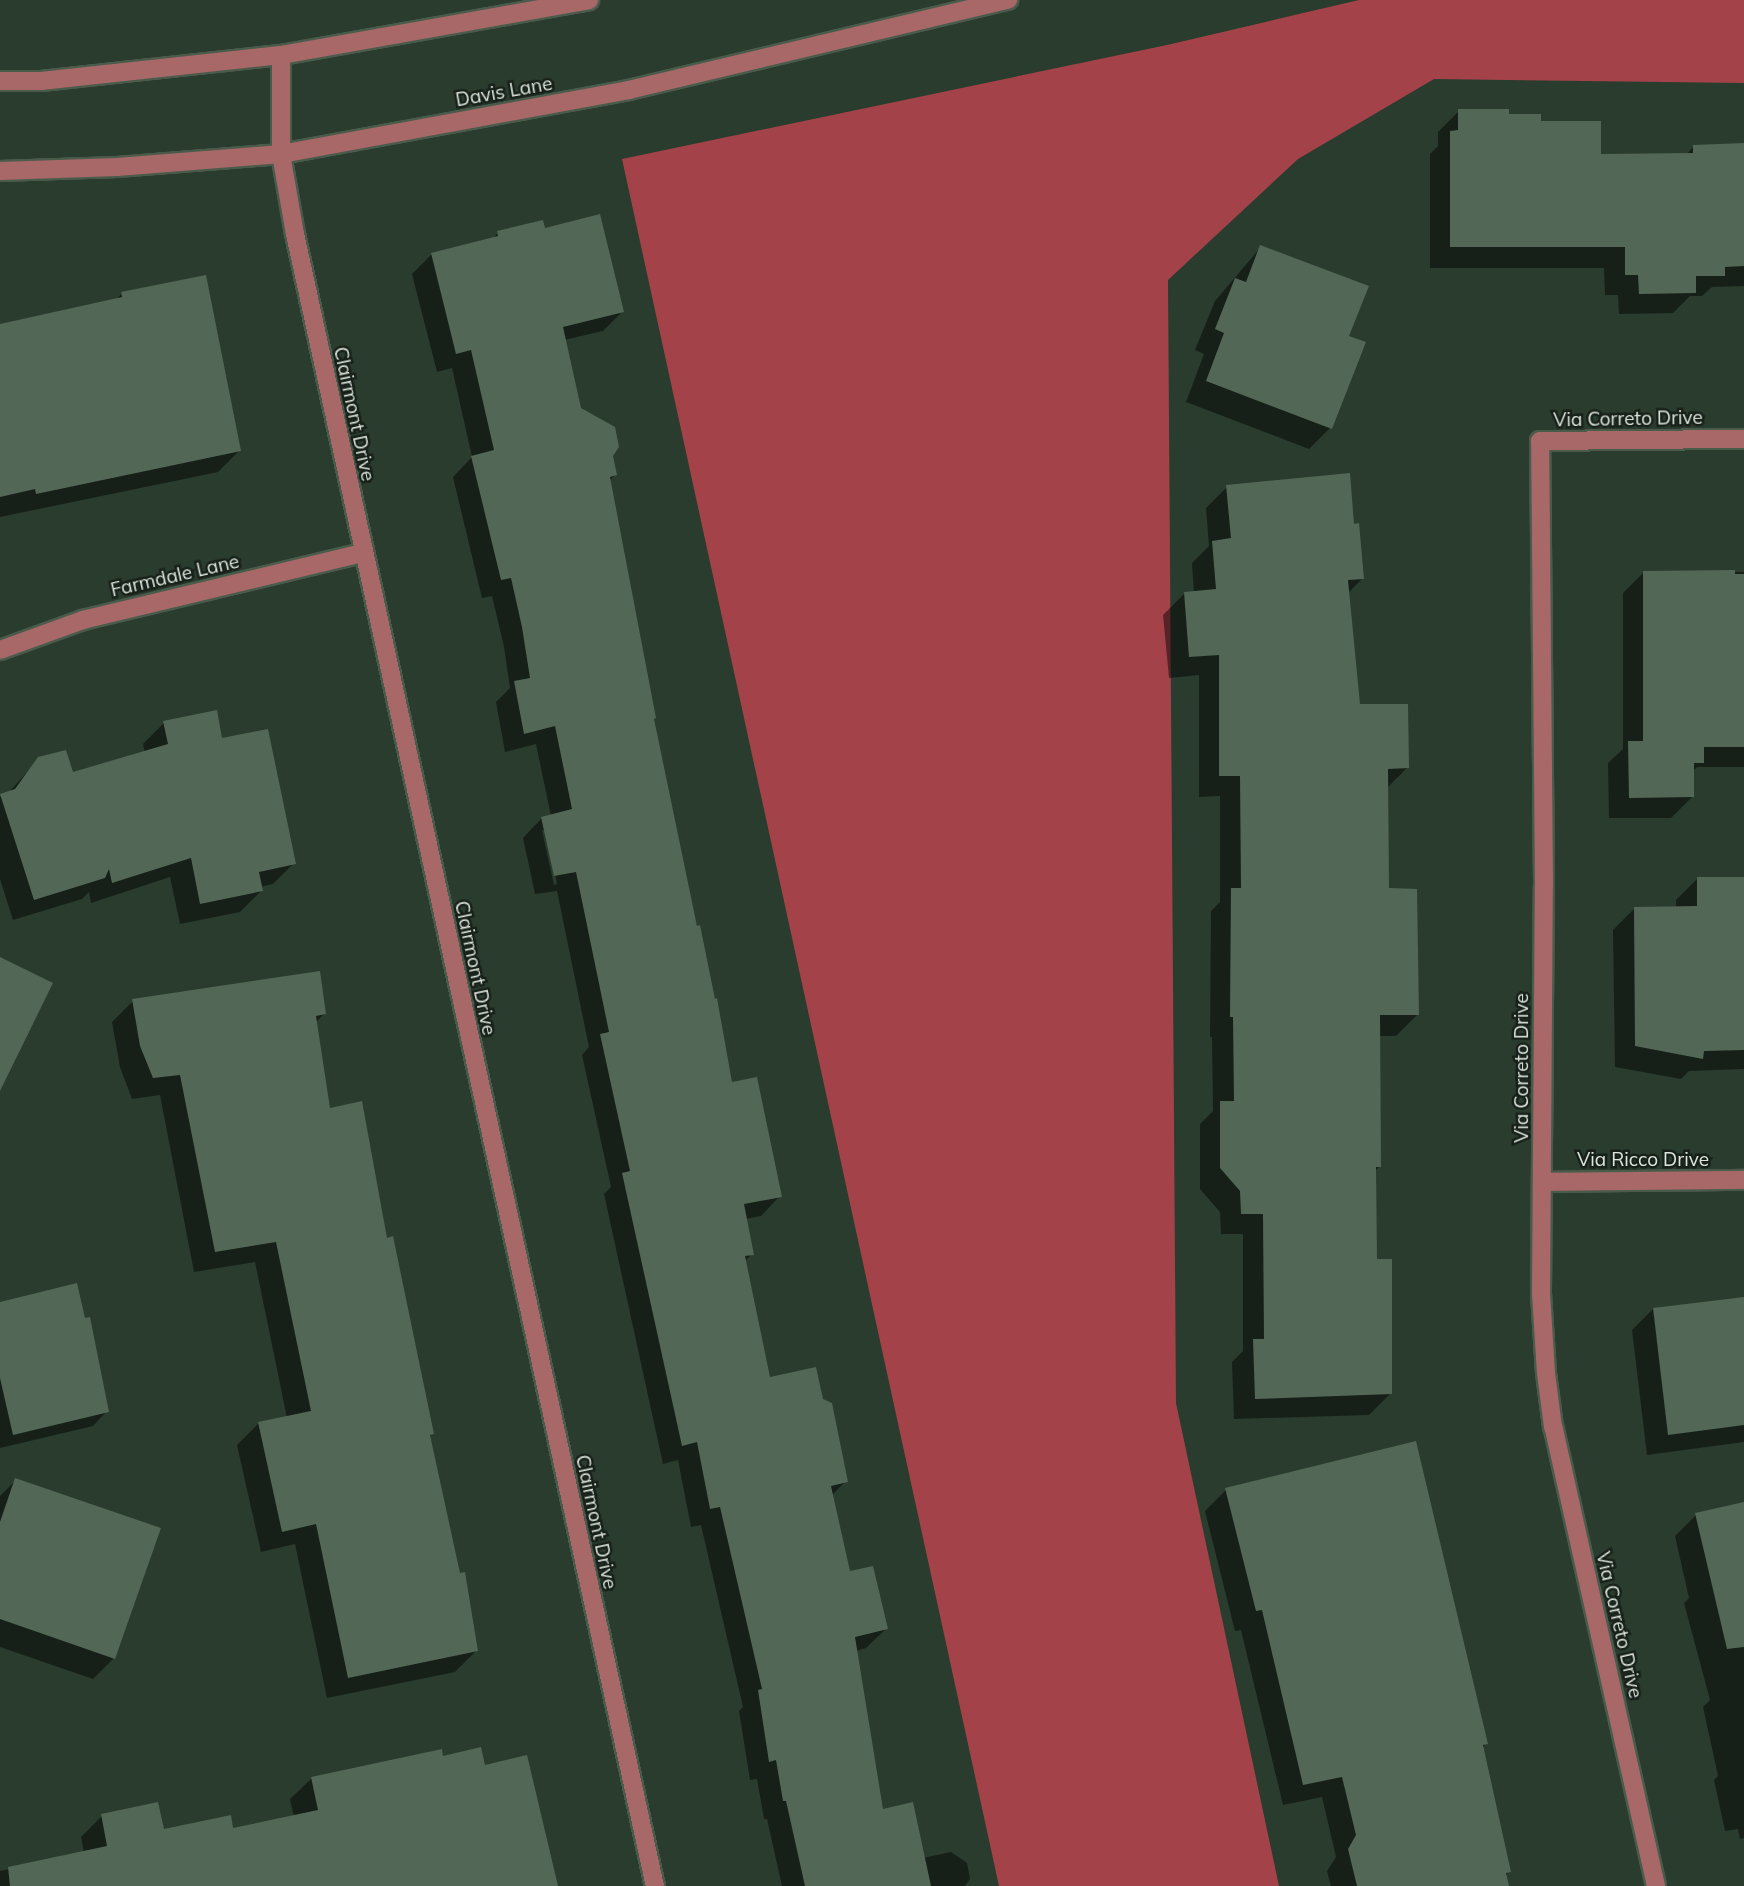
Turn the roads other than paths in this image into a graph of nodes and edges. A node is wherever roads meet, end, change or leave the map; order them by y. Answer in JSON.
{"nodes":[{"id":1,"x":589,"y":0,"type":"edge"},
{"id":2,"x":1008,"y":0,"type":"edge"},
{"id":3,"x":281,"y":55,"type":"junction"},
{"id":4,"x":0,"y":81,"type":"edge"},
{"id":5,"x":281,"y":154,"type":"junction"},
{"id":6,"x":0,"y":171,"type":"edge"},
{"id":7,"x":1744,"y":439,"type":"edge"},
{"id":8,"x":362,"y":553,"type":"junction"},
{"id":9,"x":0,"y":650,"type":"edge"},
{"id":10,"x":1744,"y":1180,"type":"edge"},
{"id":11,"x":1542,"y":1182,"type":"junction"},
{"id":12,"x":655,"y":1886,"type":"edge"},
{"id":13,"x":1656,"y":1886,"type":"edge"}],
"edges":[{"from":1,"to":3,"type":"street"},
{"from":2,"to":5,"type":"street","name":"Davis Lane"},
{"from":3,"to":4,"type":"street"},
{"from":3,"to":5,"type":"street","name":"Clairmont Drive"},
{"from":5,"to":6,"type":"street","name":"Davis Lane"},
{"from":5,"to":8,"type":"street","name":"Clairmont Drive"},
{"from":7,"to":11,"type":"street","name":"Via Correto Drive"},
{"from":8,"to":9,"type":"street","name":"Farmdale Lane"},
{"from":8,"to":12,"type":"street","name":"Clairmont Drive"},
{"from":10,"to":11,"type":"street","name":"Via Ricco Drive"},
{"from":11,"to":13,"type":"street","name":"Via Correto Drive"}]}
